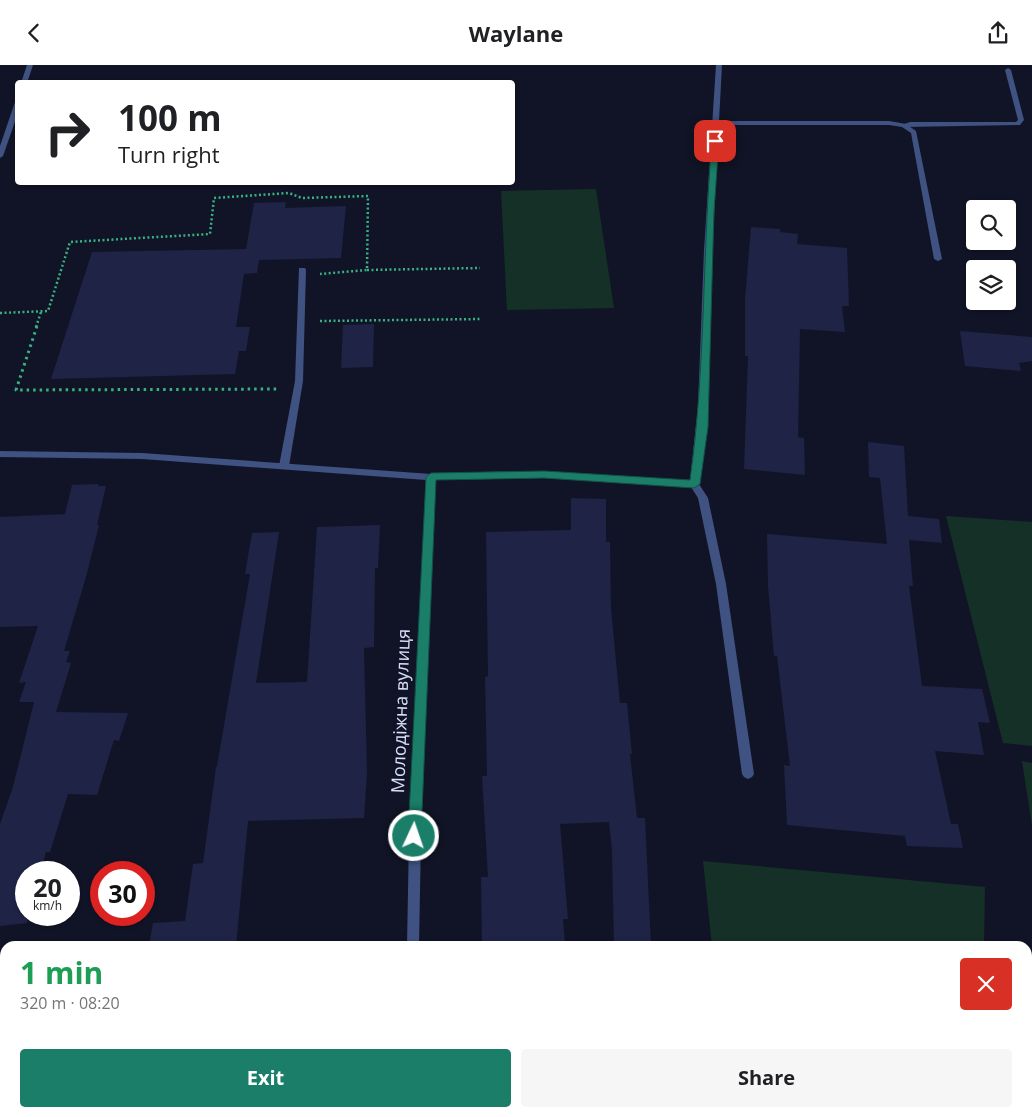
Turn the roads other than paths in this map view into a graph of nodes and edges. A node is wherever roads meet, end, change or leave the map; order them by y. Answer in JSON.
{"nodes":[{"id":1,"x":30,"y":65,"type":"edge"},
{"id":2,"x":719,"y":65,"type":"edge"},
{"id":3,"x":1008,"y":70,"type":"dead end"},
{"id":4,"x":25,"y":80,"type":"edge"},
{"id":5,"x":15,"y":111,"type":"edge"},
{"id":6,"x":717,"y":123,"type":"junction"},
{"id":7,"x":904,"y":125,"type":"junction"},
{"id":8,"x":0,"y":156,"type":"edge"},
{"id":9,"x":938,"y":259,"type":"dead end"},
{"id":10,"x":302,"y":272,"type":"road end"},
{"id":11,"x":0,"y":454,"type":"edge"},
{"id":12,"x":284,"y":466,"type":"junction"},
{"id":13,"x":431,"y":477,"type":"junction"},
{"id":14,"x":694,"y":484,"type":"junction"},
{"id":15,"x":748,"y":773,"type":"dead end"},
{"id":16,"x":414,"y":941,"type":"edge"}],
"edges":[{"from":1,"to":4,"type":"street"},
{"from":2,"to":6,"type":"street"},
{"from":3,"to":7,"type":"street"},
{"from":5,"to":8,"type":"street"},
{"from":6,"to":7,"type":"street"},
{"from":6,"to":14,"type":"street"},
{"from":7,"to":9,"type":"street"},
{"from":10,"to":12,"type":"street"},
{"from":11,"to":12,"type":"street"},
{"from":12,"to":13,"type":"street"},
{"from":13,"to":14,"type":"street"},
{"from":13,"to":16,"type":"street","name":"Молодіжна вулиця"},
{"from":14,"to":15,"type":"street"}]}
